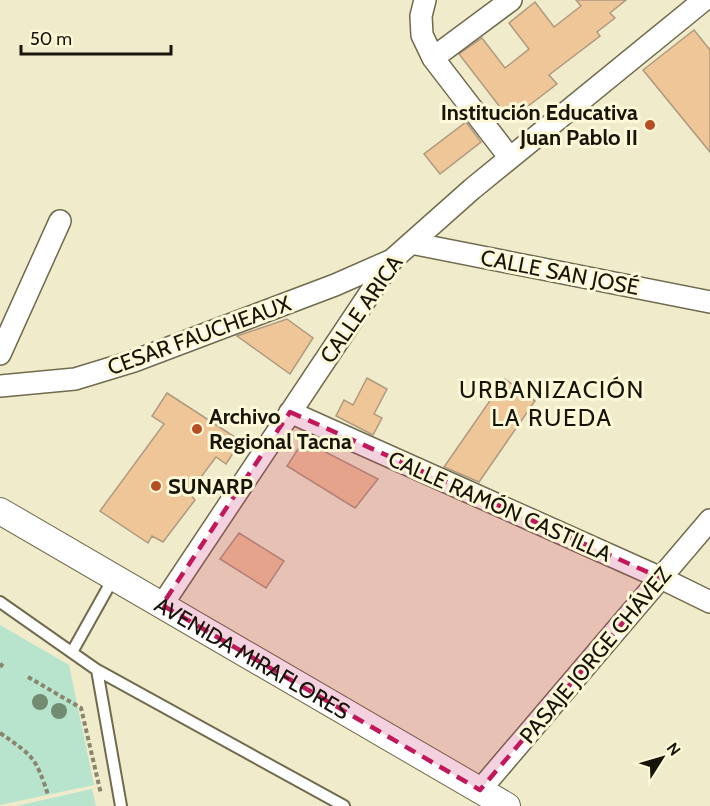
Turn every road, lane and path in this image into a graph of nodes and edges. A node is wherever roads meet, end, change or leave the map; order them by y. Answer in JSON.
{"nodes":[{"id":1,"x":425,"y":0,"type":"edge"},
{"id":2,"x":511,"y":0,"type":"edge"},
{"id":3,"x":704,"y":0,"type":"edge"},
{"id":4,"x":433,"y":58,"type":"junction"},
{"id":5,"x":510,"y":158,"type":"junction"},
{"id":6,"x":60,"y":221,"type":"dead end"},
{"id":7,"x":411,"y":243,"type":"junction"},
{"id":8,"x":392,"y":260,"type":"junction"},
{"id":9,"x":710,"y":302,"type":"edge"},
{"id":10,"x":0,"y":354,"type":"edge"},
{"id":11,"x":0,"y":386,"type":"edge"},
{"id":12,"x":290,"y":412,"type":"junction"},
{"id":13,"x":0,"y":511,"type":"edge"},
{"id":14,"x":710,"y":520,"type":"edge"},
{"id":15,"x":114,"y":577,"type":"junction"},
{"id":16,"x":661,"y":578,"type":"junction"},
{"id":17,"x":0,"y":602,"type":"edge"},
{"id":18,"x":710,"y":602,"type":"edge"},
{"id":19,"x":162,"y":605,"type":"junction"},
{"id":20,"x":72,"y":652,"type":"junction"},
{"id":21,"x":4,"y":662,"type":"dead end"},
{"id":22,"x":0,"y":667,"type":"edge"},
{"id":23,"x":97,"y":670,"type":"junction"},
{"id":24,"x":28,"y":677,"type":"dead end"},
{"id":25,"x":0,"y":733,"type":"edge"},
{"id":26,"x":480,"y":790,"type":"junction"},
{"id":27,"x":48,"y":795,"type":"dead end"},
{"id":28,"x":102,"y":795,"type":"dead end"},
{"id":29,"x":121,"y":806,"type":"edge"},
{"id":30,"x":344,"y":806,"type":"edge"},
{"id":31,"x":507,"y":806,"type":"edge"}],
"edges":[{"from":1,"to":4,"type":"street"},
{"from":2,"to":4,"type":"street"},
{"from":3,"to":5,"type":"street","name":"CALLE ARICA"},
{"from":4,"to":5,"type":"street"},
{"from":5,"to":7,"type":"street","name":"CALLE ARICA"},
{"from":6,"to":10,"type":"street"},
{"from":7,"to":8,"type":"street","name":"CALLE ARICA"},
{"from":7,"to":9,"type":"street","name":"CALLE SAN JOSÉ"},
{"from":8,"to":11,"type":"street","name":"CESAR FAUCHEAUX"},
{"from":8,"to":12,"type":"street","name":"CALLE ARICA"},
{"from":12,"to":16,"type":"street","name":"CALLE RAMÓN CASTILLA"},
{"from":12,"to":19,"type":"street","name":"CALLE ARICA"},
{"from":13,"to":15,"type":"street","name":"AVENIDA MIRAFLORES"},
{"from":14,"to":16,"type":"street","name":"PASAJE JORGE CHÁVEZ"},
{"from":15,"to":19,"type":"street","name":"AVENIDA MIRAFLORES"},
{"from":15,"to":20,"type":"lane"},
{"from":16,"to":18,"type":"street","name":"CALLE RAMÓN CASTILLA"},
{"from":16,"to":26,"type":"street","name":"PASAJE JORGE CHÁVEZ"},
{"from":17,"to":20,"type":"lane"},
{"from":19,"to":26,"type":"street","name":"AVENIDA MIRAFLORES"},
{"from":20,"to":23,"type":"lane"},
{"from":21,"to":22,"type":"path"},
{"from":23,"to":29,"type":"lane"},
{"from":23,"to":30,"type":"lane"},
{"from":24,"to":28,"type":"path"},
{"from":25,"to":27,"type":"path"},
{"from":26,"to":31,"type":"street","name":"AVENIDA MIRAFLORES"}]}
